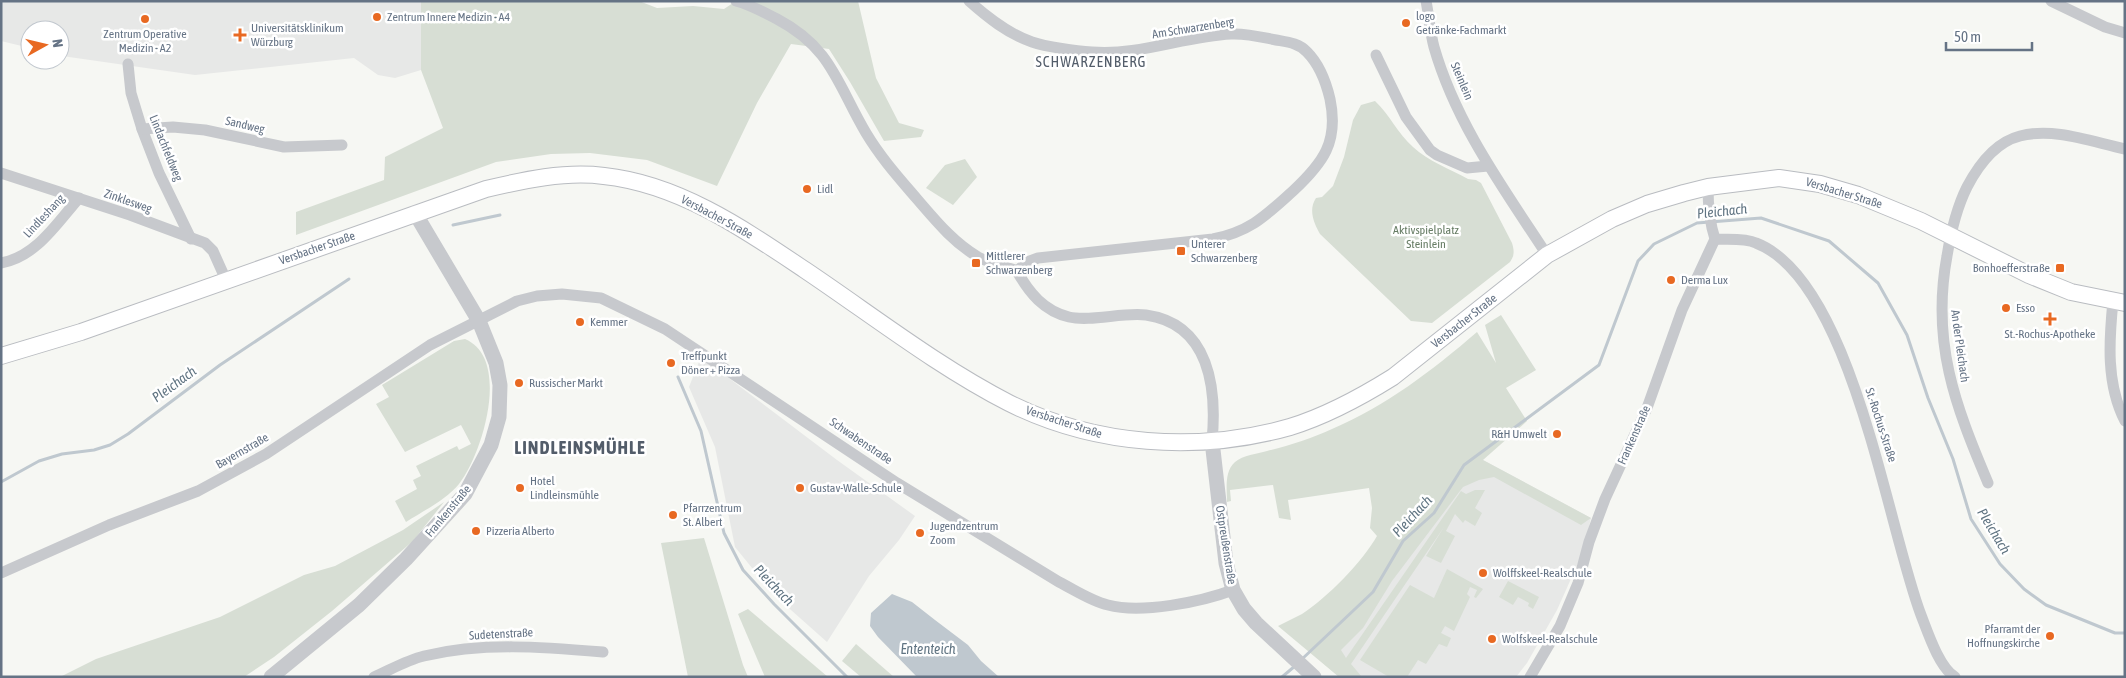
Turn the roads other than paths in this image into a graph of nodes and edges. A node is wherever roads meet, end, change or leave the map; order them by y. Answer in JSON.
{"nodes":[{"id":1,"x":736,"y":1,"type":"edge"},
{"id":2,"x":968,"y":1,"type":"edge"},
{"id":3,"x":1426,"y":1,"type":"edge"},
{"id":4,"x":2051,"y":1,"type":"edge"},
{"id":5,"x":2125,"y":32,"type":"edge"},
{"id":6,"x":1376,"y":55,"type":"dead end"},
{"id":7,"x":128,"y":64,"type":"dead end"},
{"id":8,"x":142,"y":129,"type":"junction"},
{"id":9,"x":342,"y":145,"type":"dead end"},
{"id":10,"x":2125,"y":148,"type":"edge"},
{"id":11,"x":1488,"y":166,"type":"junction"},
{"id":12,"x":1,"y":173,"type":"edge"},
{"id":13,"x":1708,"y":187,"type":"junction"},
{"id":14,"x":79,"y":198,"type":"junction"},
{"id":15,"x":415,"y":213,"type":"junction"},
{"id":16,"x":1950,"y":236,"type":"junction"},
{"id":17,"x":191,"y":239,"type":"junction"},
{"id":18,"x":1715,"y":239,"type":"junction"},
{"id":19,"x":1547,"y":255,"type":"junction"},
{"id":20,"x":1,"y":263,"type":"edge"},
{"id":21,"x":1017,"y":271,"type":"junction"},
{"id":22,"x":226,"y":280,"type":"junction"},
{"id":23,"x":2119,"y":302,"type":"edge"},
{"id":24,"x":479,"y":321,"type":"junction"},
{"id":25,"x":1,"y":356,"type":"edge"},
{"id":26,"x":2125,"y":420,"type":"edge"},
{"id":27,"x":1212,"y":441,"type":"junction"},
{"id":28,"x":1988,"y":483,"type":"dead end"},
{"id":29,"x":1,"y":572,"type":"edge"},
{"id":30,"x":1233,"y":590,"type":"junction"},
{"id":31,"x":603,"y":652,"type":"dead end"},
{"id":32,"x":1950,"y":675,"type":"edge"},
{"id":33,"x":271,"y":677,"type":"edge"},
{"id":34,"x":374,"y":677,"type":"edge"},
{"id":35,"x":1314,"y":677,"type":"edge"},
{"id":36,"x":1530,"y":677,"type":"edge"}],
"edges":[{"from":1,"to":21,"type":"street"},
{"from":2,"to":21,"type":"street","name":"Am Schwarzenberg"},
{"from":3,"to":11,"type":"street","name":"Steinlein"},
{"from":4,"to":5,"type":"street"},
{"from":6,"to":11,"type":"street"},
{"from":7,"to":8,"type":"street","name":"Lindachfeldweg"},
{"from":8,"to":9,"type":"street","name":"Sandweg"},
{"from":8,"to":17,"type":"street","name":"Lindachfeldweg"},
{"from":10,"to":16,"type":"street","name":"An der Pleichach"},
{"from":11,"to":19,"type":"street","name":"Steinlein"},
{"from":12,"to":14,"type":"street","name":"Zinklesweg"},
{"from":13,"to":16,"type":"main road","name":"Versbacher Straße"},
{"from":13,"to":18,"type":"street"},
{"from":13,"to":19,"type":"main road","name":"Versbacher Straße"},
{"from":14,"to":17,"type":"street","name":"Zinklesweg"},
{"from":14,"to":20,"type":"street","name":"Lindleshang"},
{"from":15,"to":22,"type":"main road","name":"Versbacher Straße"},
{"from":15,"to":24,"type":"street","name":"Frankenstraße"},
{"from":15,"to":27,"type":"main road","name":"Versbacher Straße"},
{"from":16,"to":23,"type":"main road","name":"Versbacher Straße"},
{"from":16,"to":28,"type":"street","name":"An der Pleichach"},
{"from":17,"to":22,"type":"street","name":"Zinklesweg"},
{"from":18,"to":32,"type":"street","name":"St.-Rochus-Straße"},
{"from":18,"to":36,"type":"street","name":"Frankenstraße"},
{"from":19,"to":27,"type":"main road","name":"Versbacher Straße"},
{"from":21,"to":27,"type":"street"},
{"from":22,"to":25,"type":"main road","name":"Versbacher Straße"},
{"from":23,"to":26,"type":"street"},
{"from":24,"to":29,"type":"street","name":"Bayernstraße"},
{"from":24,"to":30,"type":"street","name":"Schwabenstraße"},
{"from":24,"to":33,"type":"street","name":"Frankenstraße"},
{"from":27,"to":30,"type":"street","name":"Ostpreußenstraße"},
{"from":30,"to":35,"type":"street","name":"Ostpreußenstraße"},
{"from":31,"to":34,"type":"street","name":"Sudetenstraße"}]}
